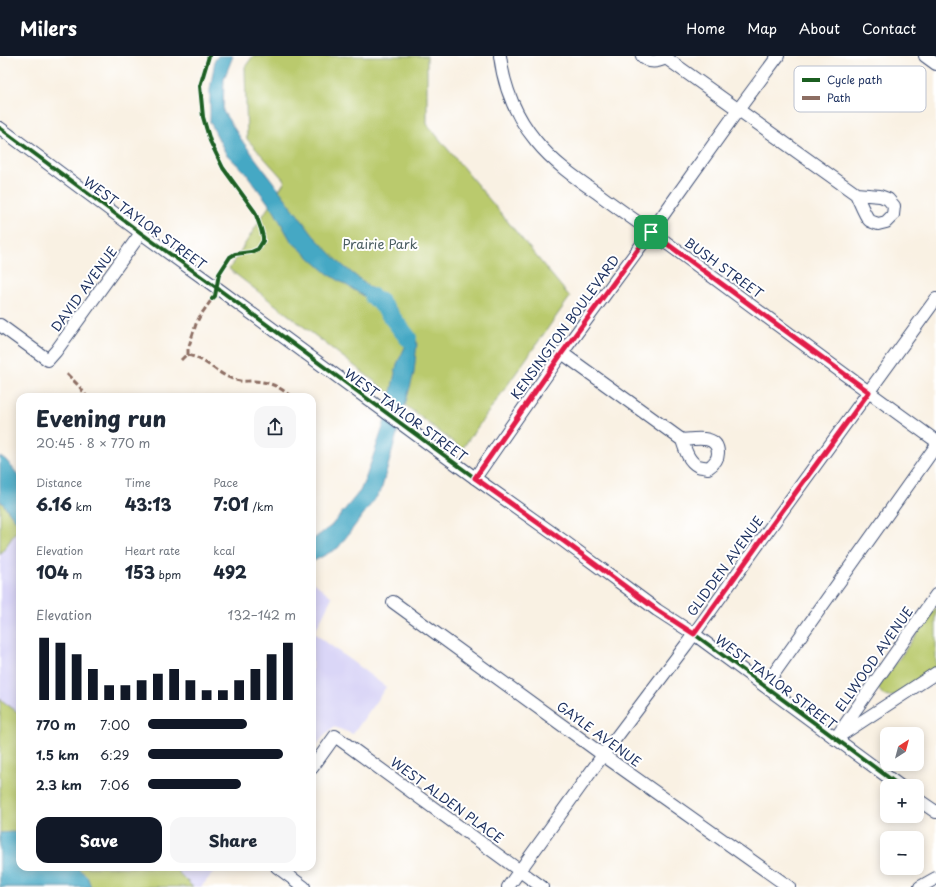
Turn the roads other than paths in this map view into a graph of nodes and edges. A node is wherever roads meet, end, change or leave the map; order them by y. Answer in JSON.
{"nodes":[{"id":1,"x":500,"y":56,"type":"edge"},
{"id":2,"x":642,"y":56,"type":"edge"},
{"id":3,"x":778,"y":56,"type":"edge"},
{"id":4,"x":924,"y":56,"type":"edge"},
{"id":5,"x":666,"y":57,"type":"edge"},
{"id":6,"x":936,"y":64,"type":"edge"},
{"id":7,"x":738,"y":110,"type":"junction"},
{"id":8,"x":0,"y":128,"type":"edge"},
{"id":9,"x":856,"y":194,"type":"dead end"},
{"id":10,"x":651,"y":232,"type":"junction"},
{"id":11,"x":141,"y":233,"type":"junction"},
{"id":12,"x":936,"y":299,"type":"edge"},
{"id":13,"x":0,"y":325,"type":"edge"},
{"id":14,"x":562,"y":353,"type":"junction"},
{"id":15,"x":869,"y":392,"type":"junction"},
{"id":16,"x":682,"y":440,"type":"dead end"},
{"id":17,"x":936,"y":441,"type":"edge"},
{"id":18,"x":936,"y":446,"type":"edge"},
{"id":19,"x":475,"y":478,"type":"junction"},
{"id":20,"x":936,"y":595,"type":"edge"},
{"id":21,"x":393,"y":602,"type":"dead end"},
{"id":22,"x":694,"y":634,"type":"junction"},
{"id":23,"x":936,"y":674,"type":"edge"},
{"id":24,"x":765,"y":686,"type":"junction"},
{"id":25,"x":835,"y":739,"type":"junction"},
{"id":26,"x":603,"y":755,"type":"junction"},
{"id":27,"x":316,"y":762,"type":"edge"},
{"id":28,"x":890,"y":779,"type":"edge"},
{"id":29,"x":924,"y":803,"type":"edge"},
{"id":30,"x":936,"y":812,"type":"edge"},
{"id":31,"x":282,"y":871,"type":"edge"},
{"id":32,"x":520,"y":871,"type":"junction"},
{"id":33,"x":936,"y":878,"type":"edge"},
{"id":34,"x":304,"y":887,"type":"edge"},
{"id":35,"x":508,"y":887,"type":"edge"},
{"id":36,"x":542,"y":887,"type":"edge"},
{"id":37,"x":789,"y":887,"type":"edge"},
{"id":38,"x":920,"y":887,"type":"edge"}],
"edges":[{"from":1,"to":10,"type":"street","name":"BUSH STREET"},
{"from":2,"to":5,"type":"street"},
{"from":3,"to":7,"type":"street","name":"KENSINGTON BOULEVARD"},
{"from":4,"to":6,"type":"street"},
{"from":5,"to":7,"type":"street"},
{"from":7,"to":9,"type":"street"},
{"from":7,"to":10,"type":"street","name":"KENSINGTON BOULEVARD"},
{"from":8,"to":11,"type":"street","name":"WEST TAYLOR STREET"},
{"from":10,"to":14,"type":"street","name":"KENSINGTON BOULEVARD"},
{"from":10,"to":15,"type":"street","name":"BUSH STREET"},
{"from":11,"to":13,"type":"street","name":"DAVID AVENUE"},
{"from":11,"to":19,"type":"street","name":"WEST TAYLOR STREET"},
{"from":12,"to":15,"type":"street","name":"GLIDDEN AVENUE"},
{"from":14,"to":16,"type":"street"},
{"from":14,"to":19,"type":"street","name":"KENSINGTON BOULEVARD"},
{"from":15,"to":17,"type":"street","name":"BUSH STREET"},
{"from":15,"to":22,"type":"street","name":"GLIDDEN AVENUE"},
{"from":18,"to":24,"type":"street"},
{"from":19,"to":22,"type":"street","name":"WEST TAYLOR STREET"},
{"from":20,"to":25,"type":"street","name":"ELLWOOD AVENUE"},
{"from":21,"to":26,"type":"street","name":"GAYLE AVENUE"},
{"from":22,"to":24,"type":"street","name":"WEST TAYLOR STREET"},
{"from":22,"to":26,"type":"street","name":"GLIDDEN AVENUE"},
{"from":23,"to":25,"type":"street"},
{"from":24,"to":25,"type":"street","name":"WEST TAYLOR STREET"},
{"from":25,"to":28,"type":"street","name":"WEST TAYLOR STREET"},
{"from":26,"to":32,"type":"street","name":"GLIDDEN AVENUE"},
{"from":26,"to":37,"type":"street","name":"GAYLE AVENUE"},
{"from":27,"to":32,"type":"street","name":"WEST ALDEN PLACE"},
{"from":29,"to":30,"type":"street"},
{"from":31,"to":34,"type":"street"},
{"from":32,"to":35,"type":"street","name":"GLIDDEN AVENUE"},
{"from":32,"to":36,"type":"street","name":"WEST ALDEN PLACE"},
{"from":33,"to":38,"type":"street"}]}
